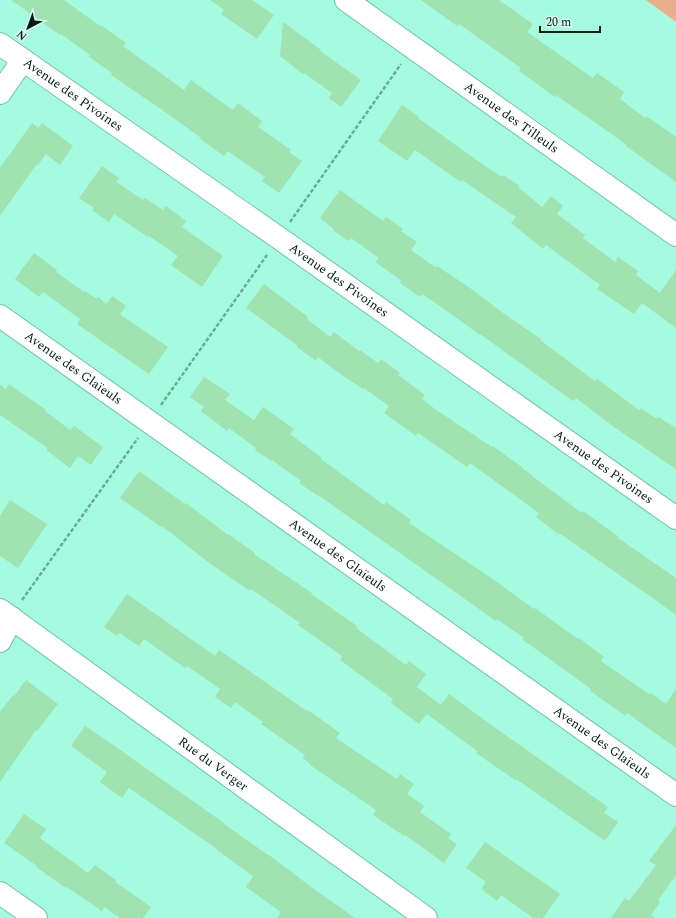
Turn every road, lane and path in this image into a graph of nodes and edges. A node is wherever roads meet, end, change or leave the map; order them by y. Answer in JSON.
{"nodes":[{"id":1,"x":346,"y":0,"type":"edge"},
{"id":2,"x":0,"y":44,"type":"edge"},
{"id":3,"x":413,"y":47,"type":"junction"},
{"id":4,"x":23,"y":60,"type":"junction"},
{"id":5,"x":0,"y":93,"type":"edge"},
{"id":6,"x":676,"y":236,"type":"edge"},
{"id":7,"x":279,"y":238,"type":"junction"},
{"id":8,"x":0,"y":316,"type":"edge"},
{"id":9,"x":149,"y":422,"type":"junction"},
{"id":10,"x":676,"y":518,"type":"edge"},
{"id":11,"x":6,"y":614,"type":"edge"},
{"id":12,"x":0,"y":641,"type":"edge"},
{"id":13,"x":676,"y":795,"type":"edge"},
{"id":14,"x":0,"y":893,"type":"edge"},
{"id":15,"x":36,"y":918,"type":"edge"},
{"id":16,"x":426,"y":918,"type":"edge"}],
"edges":[{"from":1,"to":3,"type":"street","name":"Avenue des Tilleuls"},
{"from":2,"to":4,"type":"street","name":"Avenue des Pivoines"},
{"from":3,"to":6,"type":"street","name":"Avenue des Tilleuls"},
{"from":3,"to":7,"type":"path"},
{"from":4,"to":5,"type":"street"},
{"from":4,"to":7,"type":"street","name":"Avenue des Pivoines"},
{"from":7,"to":9,"type":"path"},
{"from":7,"to":10,"type":"street","name":"Avenue des Pivoines"},
{"from":8,"to":9,"type":"street","name":"Avenue des Glaïeuls"},
{"from":9,"to":11,"type":"path"},
{"from":9,"to":13,"type":"street","name":"Avenue des Glaïeuls"},
{"from":11,"to":12,"type":"street"},
{"from":11,"to":16,"type":"street","name":"Rue du Verger"},
{"from":14,"to":15,"type":"street"}]}
